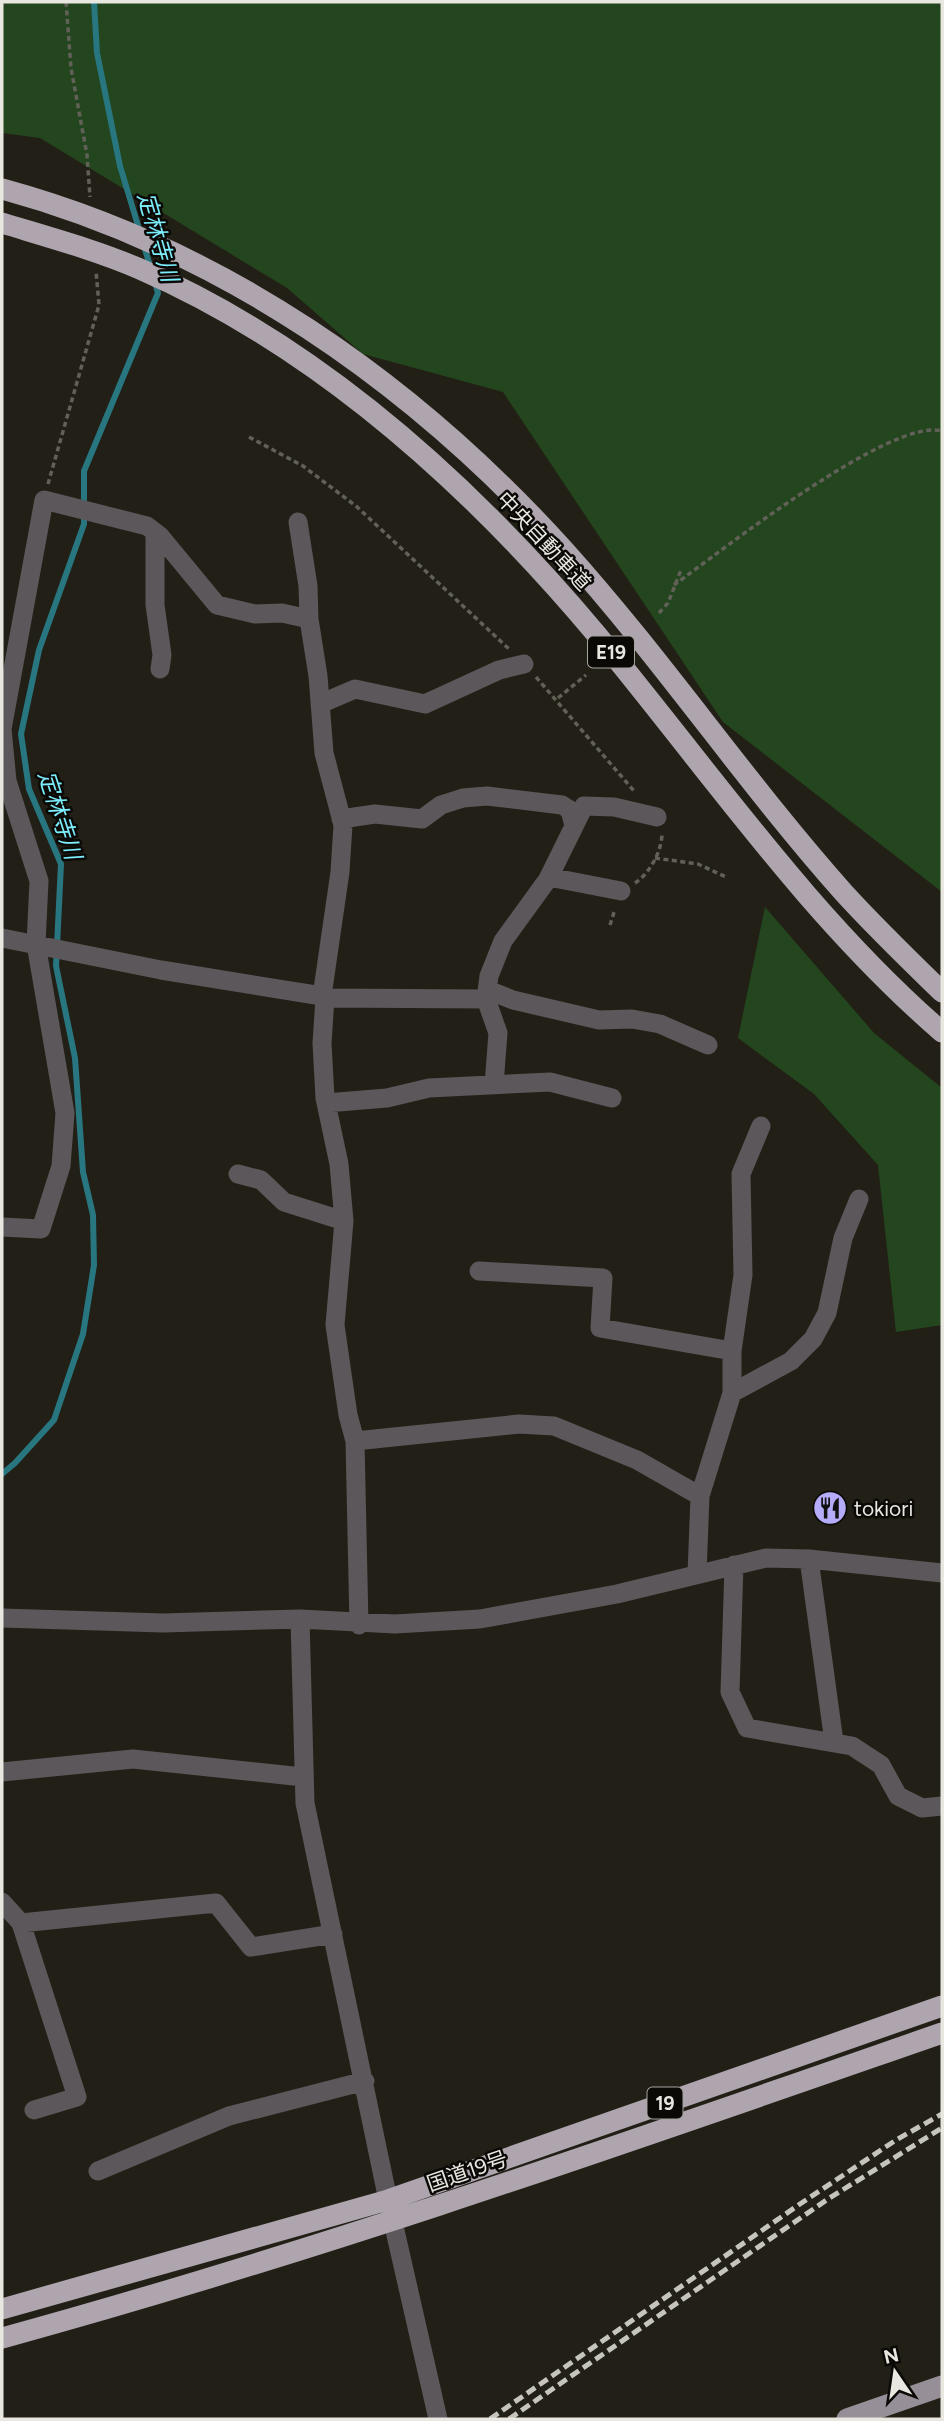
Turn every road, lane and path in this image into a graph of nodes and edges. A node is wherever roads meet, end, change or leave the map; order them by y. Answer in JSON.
{"nodes":[{"id":1,"x":2,"y":189,"type":"edge"},
{"id":2,"x":2,"y":223,"type":"edge"},
{"id":3,"x":942,"y":431,"type":"edge"},
{"id":4,"x":298,"y":522,"type":"dead end"},
{"id":5,"x":155,"y":532,"type":"junction"},
{"id":6,"x":681,"y":569,"type":"dead end"},
{"id":7,"x":674,"y":585,"type":"junction"},
{"id":8,"x":659,"y":613,"type":"dead end"},
{"id":9,"x":309,"y":619,"type":"junction"},
{"id":10,"x":524,"y":664,"type":"dead end"},
{"id":11,"x":160,"y":669,"type":"dead end"},
{"id":12,"x":586,"y":675,"type":"dead end"},
{"id":13,"x":558,"y":699,"type":"dead end"},
{"id":14,"x":320,"y":704,"type":"junction"},
{"id":15,"x":657,"y":817,"type":"dead end"},
{"id":16,"x":341,"y":818,"type":"junction"},
{"id":17,"x":574,"y":826,"type":"junction"},
{"id":18,"x":654,"y":858,"type":"dead end"},
{"id":19,"x":549,"y":877,"type":"junction"},
{"id":20,"x":726,"y":877,"type":"dead end"},
{"id":21,"x":621,"y":891,"type":"dead end"},
{"id":22,"x":2,"y":938,"type":"edge"},
{"id":23,"x":36,"y":944,"type":"junction"},
{"id":24,"x":942,"y":992,"type":"edge"},
{"id":25,"x":487,"y":994,"type":"junction"},
{"id":26,"x":323,"y":997,"type":"junction"},
{"id":27,"x":942,"y":1032,"type":"edge"},
{"id":28,"x":708,"y":1045,"type":"dead end"},
{"id":29,"x":494,"y":1085,"type":"junction"},
{"id":30,"x":612,"y":1098,"type":"dead end"},
{"id":31,"x":326,"y":1103,"type":"junction"},
{"id":32,"x":761,"y":1126,"type":"dead end"},
{"id":33,"x":238,"y":1174,"type":"dead end"},
{"id":34,"x":859,"y":1199,"type":"dead end"},
{"id":35,"x":344,"y":1221,"type":"junction"},
{"id":36,"x":2,"y":1227,"type":"edge"},
{"id":37,"x":480,"y":1271,"type":"dead end"},
{"id":38,"x":732,"y":1351,"type":"junction"},
{"id":39,"x":732,"y":1392,"type":"junction"},
{"id":40,"x":355,"y":1441,"type":"junction"},
{"id":41,"x":700,"y":1496,"type":"junction"},
{"id":42,"x":809,"y":1559,"type":"junction"},
{"id":43,"x":734,"y":1566,"type":"junction"},
{"id":44,"x":942,"y":1573,"type":"edge"},
{"id":45,"x":697,"y":1574,"type":"junction"},
{"id":46,"x":2,"y":1618,"type":"edge"},
{"id":47,"x":300,"y":1619,"type":"junction"},
{"id":48,"x":359,"y":1625,"type":"junction"},
{"id":49,"x":834,"y":1742,"type":"junction"},
{"id":50,"x":2,"y":1772,"type":"edge"},
{"id":51,"x":303,"y":1777,"type":"junction"},
{"id":52,"x":942,"y":1806,"type":"edge"},
{"id":53,"x":2,"y":1902,"type":"edge"},
{"id":54,"x":21,"y":1923,"type":"junction"},
{"id":55,"x":333,"y":1934,"type":"junction"},
{"id":56,"x":942,"y":2006,"type":"edge"},
{"id":57,"x":942,"y":2033,"type":"edge"},
{"id":58,"x":365,"y":2081,"type":"junction"},
{"id":59,"x":34,"y":2110,"type":"dead end"},
{"id":60,"x":98,"y":2171,"type":"dead end"},
{"id":61,"x":388,"y":2200,"type":"junction"},
{"id":62,"x":394,"y":2222,"type":"junction"},
{"id":63,"x":2,"y":2309,"type":"edge"},
{"id":64,"x":2,"y":2339,"type":"edge"},
{"id":65,"x":942,"y":2386,"type":"edge"},
{"id":66,"x":438,"y":2419,"type":"edge"},
{"id":67,"x":847,"y":2419,"type":"edge"}],
"edges":[{"from":1,"to":24,"type":"highway","name":"中央自動車道","number":"E19"},
{"from":2,"to":27,"type":"highway","name":"中央自動車道","number":"E19"},
{"from":3,"to":7,"type":"path"},
{"from":4,"to":9,"type":"street"},
{"from":5,"to":9,"type":"street"},
{"from":5,"to":11,"type":"street"},
{"from":5,"to":23,"type":"street"},
{"from":6,"to":7,"type":"path"},
{"from":7,"to":8,"type":"path"},
{"from":9,"to":14,"type":"street"},
{"from":10,"to":14,"type":"street"},
{"from":12,"to":13,"type":"path"},
{"from":14,"to":16,"type":"street"},
{"from":15,"to":17,"type":"street"},
{"from":16,"to":17,"type":"street"},
{"from":16,"to":26,"type":"street"},
{"from":17,"to":19,"type":"street"},
{"from":18,"to":20,"type":"path"},
{"from":19,"to":21,"type":"street"},
{"from":19,"to":25,"type":"street"},
{"from":22,"to":23,"type":"street"},
{"from":23,"to":26,"type":"street"},
{"from":23,"to":36,"type":"street"},
{"from":25,"to":26,"type":"street"},
{"from":25,"to":28,"type":"street"},
{"from":25,"to":29,"type":"street"},
{"from":26,"to":31,"type":"street"},
{"from":29,"to":30,"type":"street"},
{"from":29,"to":31,"type":"street"},
{"from":31,"to":35,"type":"street"},
{"from":32,"to":38,"type":"street"},
{"from":33,"to":35,"type":"street"},
{"from":34,"to":39,"type":"street"},
{"from":35,"to":40,"type":"street"},
{"from":37,"to":38,"type":"street"},
{"from":38,"to":39,"type":"street"},
{"from":39,"to":41,"type":"street"},
{"from":40,"to":41,"type":"street"},
{"from":40,"to":48,"type":"street"},
{"from":41,"to":45,"type":"street"},
{"from":42,"to":43,"type":"street"},
{"from":42,"to":44,"type":"street"},
{"from":42,"to":49,"type":"street"},
{"from":43,"to":45,"type":"street"},
{"from":43,"to":49,"type":"street"},
{"from":45,"to":48,"type":"street"},
{"from":46,"to":47,"type":"street"},
{"from":47,"to":48,"type":"street"},
{"from":47,"to":51,"type":"street"},
{"from":49,"to":52,"type":"street"},
{"from":50,"to":51,"type":"street"},
{"from":51,"to":55,"type":"street"},
{"from":53,"to":54,"type":"street"},
{"from":54,"to":55,"type":"street"},
{"from":54,"to":59,"type":"street"},
{"from":55,"to":58,"type":"street"},
{"from":56,"to":61,"type":"highway","name":"国道19号","number":"19"},
{"from":57,"to":62,"type":"highway","name":"国道19号","number":"19"},
{"from":58,"to":60,"type":"street"},
{"from":58,"to":61,"type":"street"},
{"from":61,"to":62,"type":"street"},
{"from":61,"to":63,"type":"highway","name":"国道19号","number":"19"},
{"from":62,"to":64,"type":"highway","name":"国道19号","number":"19"},
{"from":62,"to":66,"type":"street"},
{"from":65,"to":67,"type":"main road"}]}
